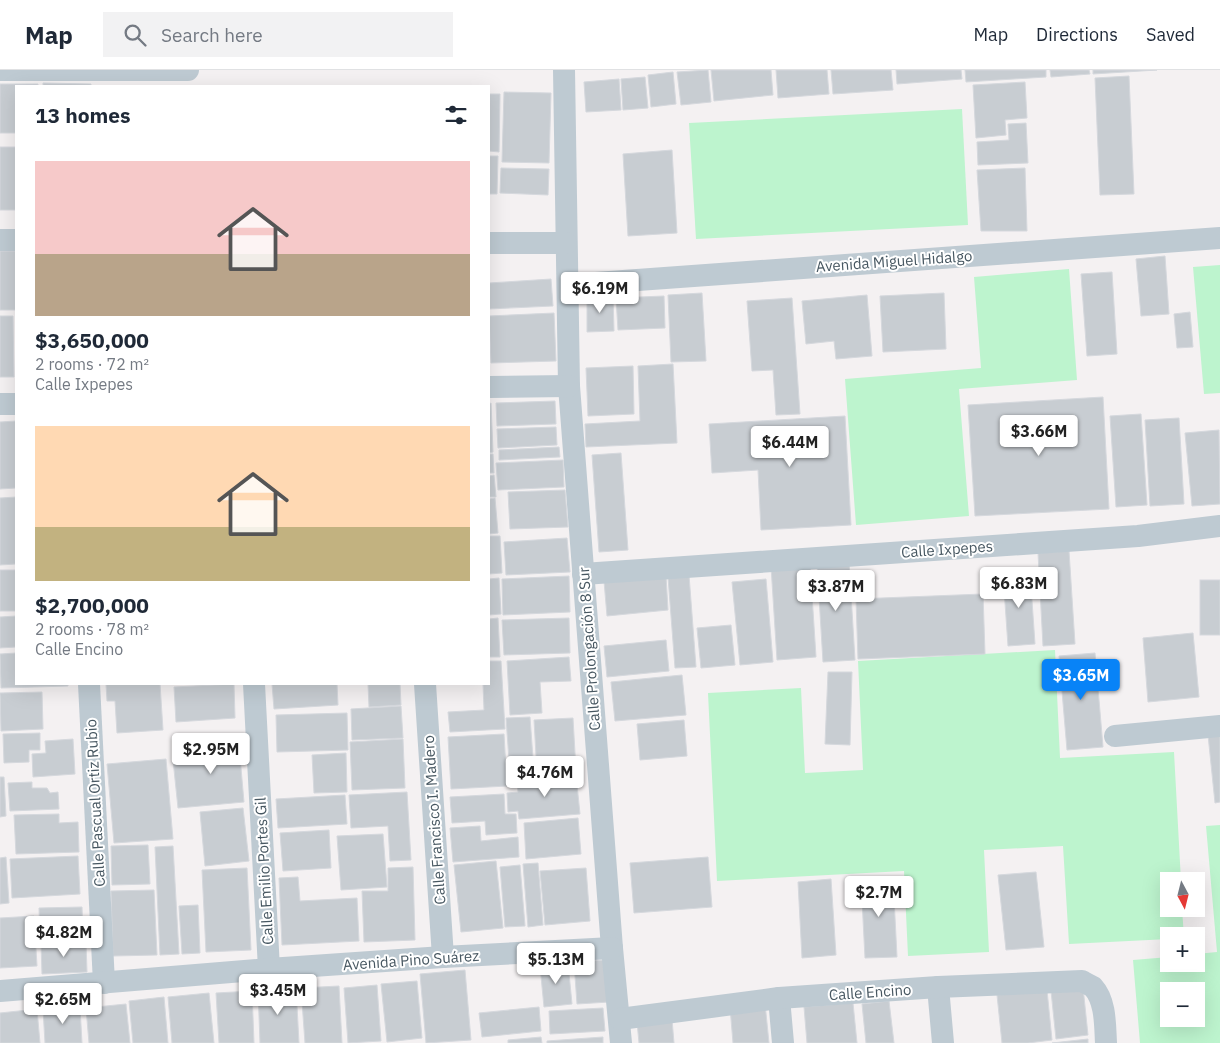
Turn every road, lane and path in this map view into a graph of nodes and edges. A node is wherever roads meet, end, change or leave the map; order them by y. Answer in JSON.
{"nodes":[{"id":1,"x":0,"y":70,"type":"edge"},
{"id":2,"x":188,"y":70,"type":"edge"},
{"id":3,"x":564,"y":70,"type":"edge"},
{"id":4,"x":1220,"y":238,"type":"edge"},
{"id":5,"x":0,"y":240,"type":"edge"},
{"id":6,"x":15,"y":240,"type":"edge"},
{"id":7,"x":490,"y":243,"type":"edge"},
{"id":8,"x":566,"y":243,"type":"junction"},
{"id":9,"x":568,"y":285,"type":"junction"},
{"id":10,"x":570,"y":386,"type":"junction"},
{"id":11,"x":490,"y":387,"type":"edge"},
{"id":12,"x":0,"y":404,"type":"edge"},
{"id":13,"x":15,"y":404,"type":"edge"},
{"id":14,"x":1220,"y":526,"type":"edge"},
{"id":15,"x":583,"y":574,"type":"junction"},
{"id":16,"x":89,"y":685,"type":"edge"},
{"id":17,"x":254,"y":685,"type":"edge"},
{"id":18,"x":425,"y":685,"type":"edge"},
{"id":19,"x":1220,"y":726,"type":"edge"},
{"id":20,"x":1115,"y":736,"type":"dead end"},
{"id":21,"x":612,"y":948,"type":"junction"},
{"id":22,"x":443,"y":957,"type":"junction"},
{"id":23,"x":270,"y":969,"type":"junction"},
{"id":24,"x":104,"y":982,"type":"junction"},
{"id":25,"x":938,"y":987,"type":"junction"},
{"id":26,"x":0,"y":991,"type":"edge"},
{"id":27,"x":779,"y":998,"type":"junction"},
{"id":28,"x":620,"y":1018,"type":"junction"},
{"id":29,"x":621,"y":1043,"type":"edge"},
{"id":30,"x":783,"y":1043,"type":"edge"},
{"id":31,"x":943,"y":1043,"type":"edge"},
{"id":32,"x":1106,"y":1043,"type":"edge"}],
"edges":[{"from":1,"to":2,"type":"street"},
{"from":3,"to":8,"type":"street","name":"Calle Prolongación 8 Sur"},
{"from":4,"to":9,"type":"street","name":"Avenida Miguel Hidalgo"},
{"from":5,"to":6,"type":"street"},
{"from":7,"to":8,"type":"street"},
{"from":8,"to":9,"type":"street","name":"Calle Prolongación 8 Sur"},
{"from":9,"to":10,"type":"street","name":"Calle Prolongación 8 Sur"},
{"from":10,"to":11,"type":"street"},
{"from":10,"to":15,"type":"street","name":"Calle Prolongación 8 Sur"},
{"from":12,"to":13,"type":"street"},
{"from":14,"to":15,"type":"street","name":"Calle Ixpepes"},
{"from":15,"to":21,"type":"street","name":"Calle Prolongación 8 Sur"},
{"from":16,"to":24,"type":"street","name":"Calle Pascual Ortiz Rubio"},
{"from":17,"to":23,"type":"street","name":"Calle Emilio Portes Gil"},
{"from":18,"to":22,"type":"street","name":"Calle Francisco I. Madero"},
{"from":19,"to":20,"type":"street"},
{"from":21,"to":22,"type":"street","name":"Avenida Pino Suárez"},
{"from":21,"to":28,"type":"street","name":"Calle Prolongación 8 Sur"},
{"from":22,"to":23,"type":"street","name":"Avenida Pino Suárez"},
{"from":23,"to":24,"type":"street","name":"Avenida Pino Suárez"},
{"from":24,"to":26,"type":"street","name":"Avenida Pino Suárez"},
{"from":25,"to":27,"type":"street","name":"Calle Encino"},
{"from":25,"to":31,"type":"street"},
{"from":25,"to":32,"type":"street","name":"Calle Encino"},
{"from":27,"to":28,"type":"street","name":"Calle Encino"},
{"from":27,"to":30,"type":"street"},
{"from":28,"to":29,"type":"street","name":"Calle Prolongación 8 Sur"}]}
